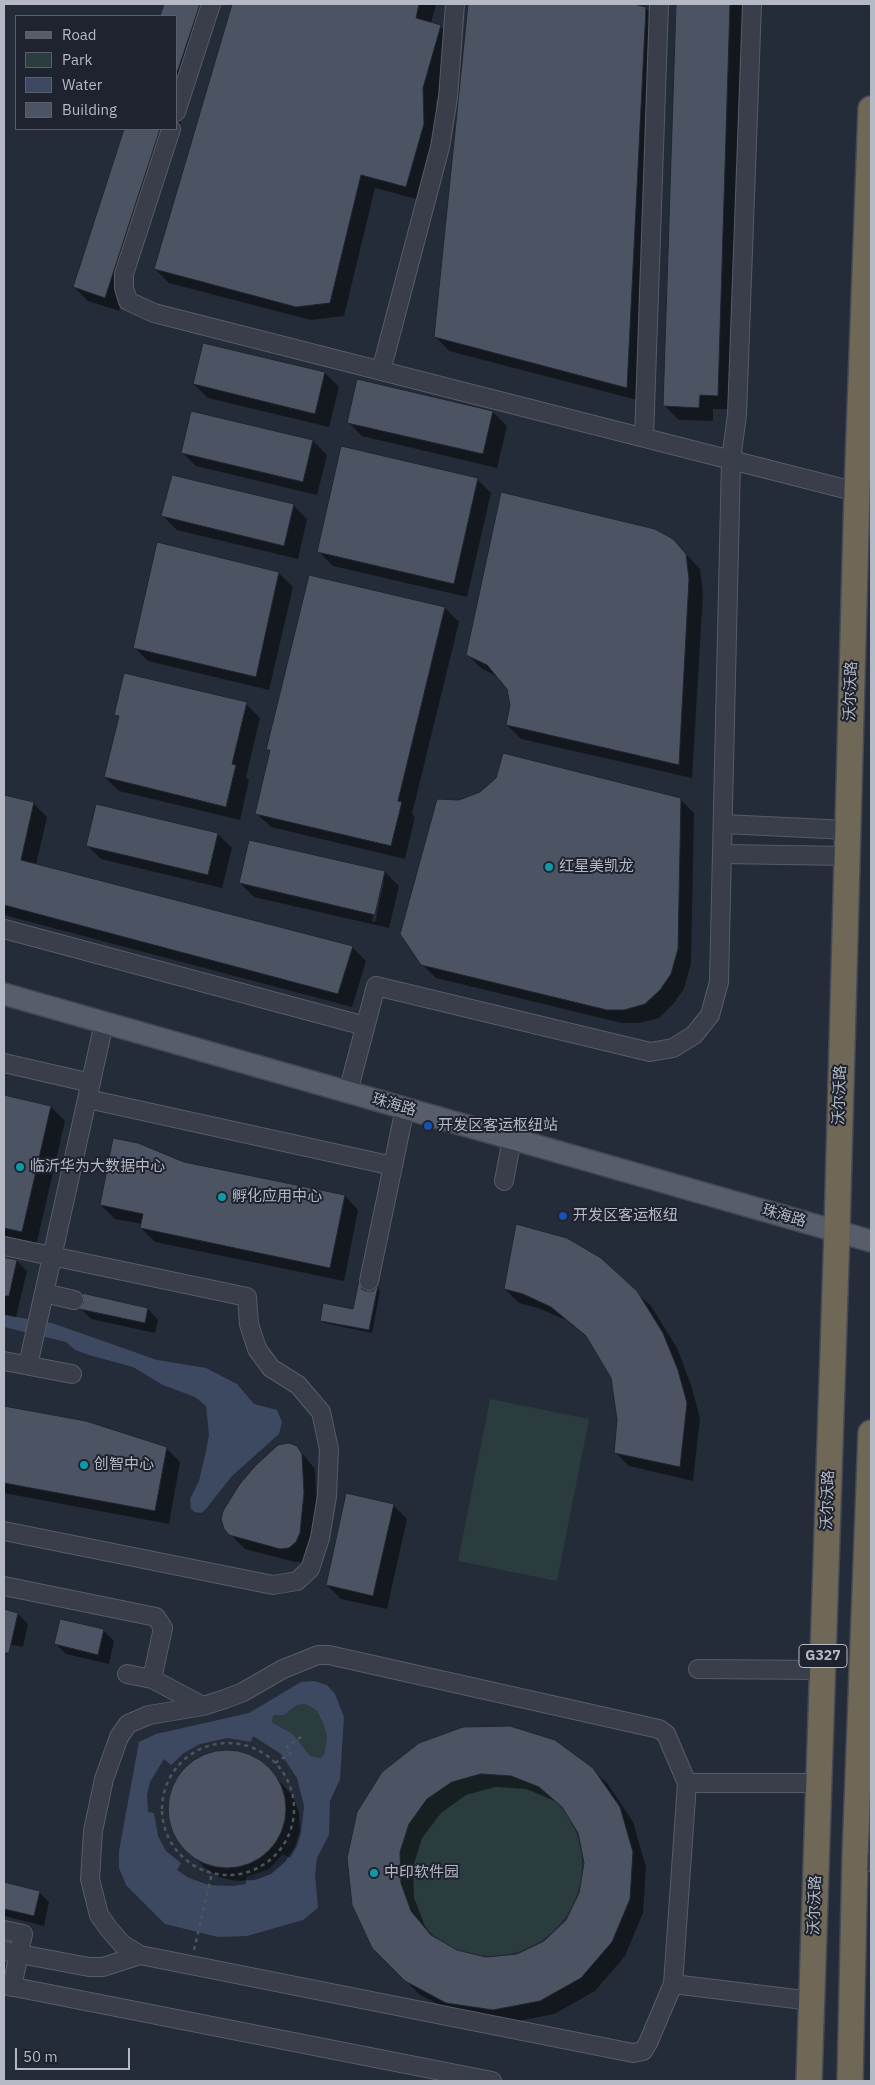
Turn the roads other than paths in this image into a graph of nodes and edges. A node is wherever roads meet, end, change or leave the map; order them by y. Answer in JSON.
{"nodes":[{"id":1,"x":211,"y":4,"type":"edge"},
{"id":2,"x":455,"y":4,"type":"edge"},
{"id":3,"x":659,"y":4,"type":"edge"},
{"id":4,"x":752,"y":4,"type":"edge"},
{"id":5,"x":178,"y":106,"type":"edge"},
{"id":6,"x":871,"y":110,"type":"edge"},
{"id":7,"x":171,"y":130,"type":"edge"},
{"id":8,"x":381,"y":371,"type":"junction"},
{"id":9,"x":644,"y":438,"type":"junction"},
{"id":10,"x":731,"y":460,"type":"junction"},
{"id":11,"x":857,"y":492,"type":"junction"},
{"id":12,"x":722,"y":824,"type":"junction"},
{"id":13,"x":848,"y":830,"type":"junction"},
{"id":14,"x":722,"y":854,"type":"junction"},
{"id":15,"x":847,"y":856,"type":"junction"},
{"id":16,"x":4,"y":929,"type":"edge"},
{"id":17,"x":4,"y":994,"type":"edge"},
{"id":18,"x":104,"y":1023,"type":"junction"},
{"id":19,"x":365,"y":1026,"type":"junction"},
{"id":20,"x":4,"y":1062,"type":"edge"},
{"id":21,"x":89,"y":1091,"type":"junction"},
{"id":22,"x":348,"y":1092,"type":"junction"},
{"id":23,"x":405,"y":1108,"type":"junction"},
{"id":24,"x":512,"y":1139,"type":"junction"},
{"id":25,"x":393,"y":1166,"type":"junction"},
{"id":26,"x":504,"y":1181,"type":"dead end"},
{"id":27,"x":837,"y":1231,"type":"junction"},
{"id":28,"x":871,"y":1241,"type":"edge"},
{"id":29,"x":4,"y":1246,"type":"edge"},
{"id":30,"x":53,"y":1257,"type":"junction"},
{"id":31,"x":369,"y":1281,"type":"dead end"},
{"id":32,"x":44,"y":1293,"type":"junction"},
{"id":33,"x":74,"y":1300,"type":"dead end"},
{"id":34,"x":4,"y":1361,"type":"edge"},
{"id":35,"x":28,"y":1365,"type":"junction"},
{"id":36,"x":72,"y":1374,"type":"dead end"},
{"id":37,"x":871,"y":1433,"type":"edge"},
{"id":38,"x":4,"y":1531,"type":"edge"},
{"id":39,"x":4,"y":1586,"type":"edge"},
{"id":40,"x":698,"y":1669,"type":"dead end"},
{"id":41,"x":822,"y":1670,"type":"junction"},
{"id":42,"x":127,"y":1674,"type":"dead end"},
{"id":43,"x":152,"y":1679,"type":"junction"},
{"id":44,"x":203,"y":1706,"type":"junction"},
{"id":45,"x":687,"y":1783,"type":"junction"},
{"id":46,"x":818,"y":1783,"type":"junction"},
{"id":47,"x":863,"y":1860,"type":"edge"},
{"id":48,"x":4,"y":1930,"type":"edge"},
{"id":49,"x":11,"y":1953,"type":"edge"},
{"id":50,"x":140,"y":1955,"type":"junction"},
{"id":51,"x":673,"y":1984,"type":"junction"},
{"id":52,"x":8,"y":1986,"type":"edge"},
{"id":53,"x":812,"y":2001,"type":"junction"},
{"id":54,"x":492,"y":2081,"type":"edge"},
{"id":55,"x":809,"y":2081,"type":"edge"},
{"id":56,"x":850,"y":2081,"type":"edge"}],
"edges":[{"from":1,"to":5,"type":"street"},
{"from":2,"to":8,"type":"street"},
{"from":3,"to":9,"type":"street"},
{"from":4,"to":10,"type":"street"},
{"from":6,"to":11,"type":"highway","name":"沃尔沃路","number":"G327"},
{"from":7,"to":8,"type":"street"},
{"from":8,"to":9,"type":"street"},
{"from":9,"to":10,"type":"street"},
{"from":10,"to":11,"type":"street"},
{"from":10,"to":12,"type":"street"},
{"from":11,"to":13,"type":"highway","name":"沃尔沃路","number":"G327"},
{"from":12,"to":13,"type":"street"},
{"from":12,"to":14,"type":"street"},
{"from":13,"to":15,"type":"highway","name":"沃尔沃路","number":"G327"},
{"from":14,"to":15,"type":"street"},
{"from":14,"to":19,"type":"street"},
{"from":15,"to":27,"type":"highway","name":"沃尔沃路","number":"G327"},
{"from":16,"to":19,"type":"street"},
{"from":17,"to":18,"type":"main road","name":"珠海路"},
{"from":18,"to":21,"type":"street"},
{"from":18,"to":22,"type":"main road","name":"珠海路"},
{"from":19,"to":22,"type":"street"},
{"from":20,"to":21,"type":"street"},
{"from":21,"to":25,"type":"street"},
{"from":21,"to":30,"type":"street"},
{"from":22,"to":23,"type":"main road","name":"珠海路"},
{"from":23,"to":24,"type":"main road","name":"珠海路"},
{"from":23,"to":25,"type":"street"},
{"from":24,"to":26,"type":"street"},
{"from":24,"to":27,"type":"main road","name":"珠海路"},
{"from":25,"to":31,"type":"street"},
{"from":27,"to":28,"type":"main road","name":"珠海路"},
{"from":27,"to":41,"type":"highway","name":"沃尔沃路","number":"G327"},
{"from":29,"to":30,"type":"street"},
{"from":30,"to":32,"type":"street"},
{"from":30,"to":38,"type":"street"},
{"from":32,"to":33,"type":"street"},
{"from":32,"to":35,"type":"street"},
{"from":34,"to":35,"type":"street"},
{"from":35,"to":36,"type":"street"},
{"from":37,"to":47,"type":"highway","number":"G327"},
{"from":39,"to":43,"type":"street"},
{"from":40,"to":41,"type":"street"},
{"from":41,"to":46,"type":"highway","name":"沃尔沃路","number":"G327"},
{"from":42,"to":43,"type":"street"},
{"from":43,"to":44,"type":"street"},
{"from":44,"to":45,"type":"street"},
{"from":44,"to":50,"type":"street"},
{"from":45,"to":46,"type":"street"},
{"from":45,"to":51,"type":"street"},
{"from":46,"to":53,"type":"highway","name":"沃尔沃路","number":"G327"},
{"from":47,"to":56,"type":"highway","number":"G327"},
{"from":48,"to":49,"type":"street"},
{"from":49,"to":50,"type":"street"},
{"from":49,"to":52,"type":"street"},
{"from":50,"to":51,"type":"street"},
{"from":51,"to":53,"type":"street"},
{"from":52,"to":54,"type":"street"},
{"from":53,"to":55,"type":"highway","name":"沃尔沃路","number":"G327"}]}
